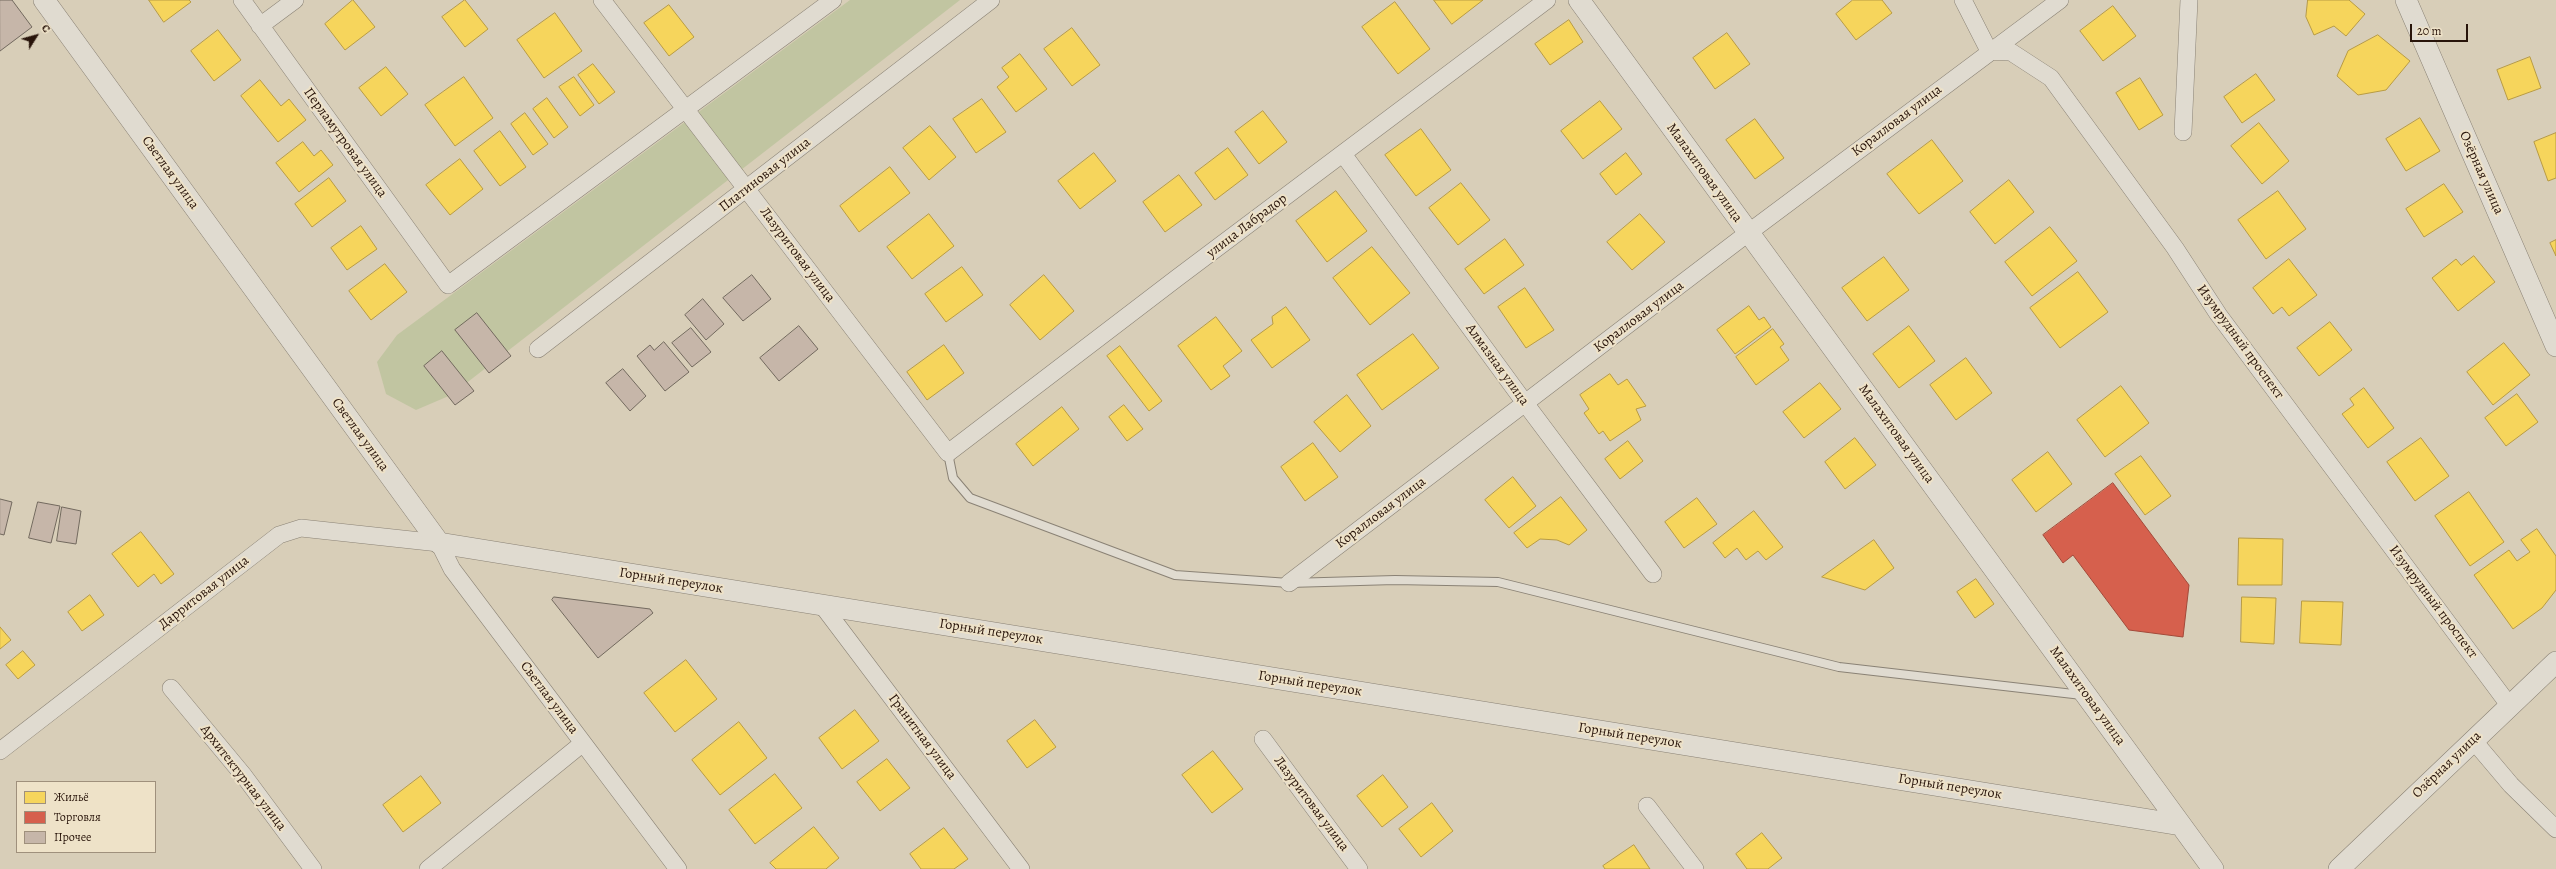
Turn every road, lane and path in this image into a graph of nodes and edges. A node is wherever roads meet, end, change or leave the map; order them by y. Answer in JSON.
{"nodes":[{"id":1,"x":44,"y":0,"type":"edge"},
{"id":2,"x":242,"y":0,"type":"edge"},
{"id":3,"x":295,"y":0,"type":"edge"},
{"id":4,"x":602,"y":0,"type":"edge"},
{"id":5,"x":833,"y":0,"type":"edge"},
{"id":6,"x":991,"y":0,"type":"edge"},
{"id":7,"x":1548,"y":0,"type":"edge"},
{"id":8,"x":1579,"y":0,"type":"edge"},
{"id":9,"x":1963,"y":0,"type":"edge"},
{"id":10,"x":2060,"y":0,"type":"edge"},
{"id":11,"x":2189,"y":0,"type":"edge"},
{"id":12,"x":2406,"y":0,"type":"edge"},
{"id":13,"x":260,"y":26,"type":"junction"},
{"id":14,"x":1989,"y":51,"type":"junction"},
{"id":15,"x":686,"y":109,"type":"junction"},
{"id":16,"x":2183,"y":132,"type":"dead end"},
{"id":17,"x":1343,"y":154,"type":"junction"},
{"id":18,"x":746,"y":189,"type":"junction"},
{"id":19,"x":1748,"y":233,"type":"junction"},
{"id":20,"x":2556,"y":346,"type":"edge"},
{"id":21,"x":538,"y":349,"type":"dead end"},
{"id":22,"x":1525,"y":403,"type":"junction"},
{"id":23,"x":948,"y":453,"type":"junction"},
{"id":24,"x":440,"y":543,"type":"junction"},
{"id":25,"x":1653,"y":574,"type":"dead end"},
{"id":26,"x":1289,"y":583,"type":"junction"},
{"id":27,"x":822,"y":605,"type":"junction"},
{"id":28,"x":2556,"y":662,"type":"edge"},
{"id":29,"x":171,"y":688,"type":"dead end"},
{"id":30,"x":2087,"y":695,"type":"junction"},
{"id":31,"x":2509,"y":705,"type":"junction"},
{"id":32,"x":1263,"y":739,"type":"dead end"},
{"id":33,"x":2472,"y":740,"type":"junction"},
{"id":34,"x":583,"y":743,"type":"junction"},
{"id":35,"x":0,"y":751,"type":"edge"},
{"id":36,"x":1647,"y":806,"type":"dead end"},
{"id":37,"x":2181,"y":825,"type":"junction"},
{"id":38,"x":2556,"y":829,"type":"edge"},
{"id":39,"x":312,"y":869,"type":"edge"},
{"id":40,"x":428,"y":869,"type":"edge"},
{"id":41,"x":678,"y":869,"type":"edge"},
{"id":42,"x":1021,"y":869,"type":"edge"},
{"id":43,"x":1359,"y":869,"type":"edge"},
{"id":44,"x":1695,"y":869,"type":"edge"},
{"id":45,"x":2213,"y":869,"type":"edge"},
{"id":46,"x":2339,"y":869,"type":"edge"}],
"edges":[{"from":1,"to":24,"type":"street","name":"Светлая улица"},
{"from":2,"to":13,"type":"street","name":"Перламутровая улица"},
{"from":3,"to":13,"type":"street"},
{"from":4,"to":15,"type":"street","name":"Лазуритовая улица"},
{"from":5,"to":15,"type":"street"},
{"from":6,"to":18,"type":"street","name":"Платиновая улица"},
{"from":7,"to":17,"type":"street","name":"улица Лабрадор"},
{"from":8,"to":19,"type":"street","name":"Малахитовая улица"},
{"from":9,"to":14,"type":"street"},
{"from":10,"to":14,"type":"street","name":"Коралловая улица"},
{"from":11,"to":16,"type":"street"},
{"from":12,"to":20,"type":"street","name":"Озёрная улица"},
{"from":13,"to":15,"type":"street","name":"Перламутровая улица"},
{"from":14,"to":19,"type":"street","name":"Коралловая улица"},
{"from":14,"to":31,"type":"street","name":"Изумрудный проспект"},
{"from":15,"to":18,"type":"street","name":"Лазуритовая улица"},
{"from":17,"to":22,"type":"street","name":"Алмазная улица"},
{"from":17,"to":23,"type":"street","name":"улица Лабрадор"},
{"from":18,"to":21,"type":"street","name":"Платиновая улица"},
{"from":18,"to":23,"type":"street","name":"Лазуритовая улица"},
{"from":19,"to":22,"type":"street","name":"Коралловая улица"},
{"from":19,"to":30,"type":"street","name":"Малахитовая улица"},
{"from":22,"to":25,"type":"street","name":"Алмазная улица"},
{"from":22,"to":26,"type":"street","name":"Коралловая улица"},
{"from":23,"to":26,"type":"lane"},
{"from":24,"to":27,"type":"street","name":"Горный переулок"},
{"from":24,"to":34,"type":"street","name":"Светлая улица"},
{"from":24,"to":35,"type":"street","name":"Дарритовая улица"},
{"from":26,"to":30,"type":"lane"},
{"from":27,"to":37,"type":"street","name":"Горный переулок"},
{"from":27,"to":42,"type":"street","name":"Гранитная улица"},
{"from":28,"to":31,"type":"street","name":"Озёрная улица"},
{"from":29,"to":39,"type":"street","name":"Архитектурная улица"},
{"from":30,"to":37,"type":"street","name":"Малахитовая улица"},
{"from":31,"to":33,"type":"street","name":"Озёрная улица"},
{"from":32,"to":43,"type":"street","name":"Лазуритовая улица"},
{"from":33,"to":38,"type":"street"},
{"from":33,"to":46,"type":"street","name":"Озёрная улица"},
{"from":34,"to":40,"type":"street"},
{"from":34,"to":41,"type":"street","name":"Светлая улица"},
{"from":36,"to":44,"type":"street"},
{"from":37,"to":45,"type":"street","name":"Малахитовая улица"}]}
